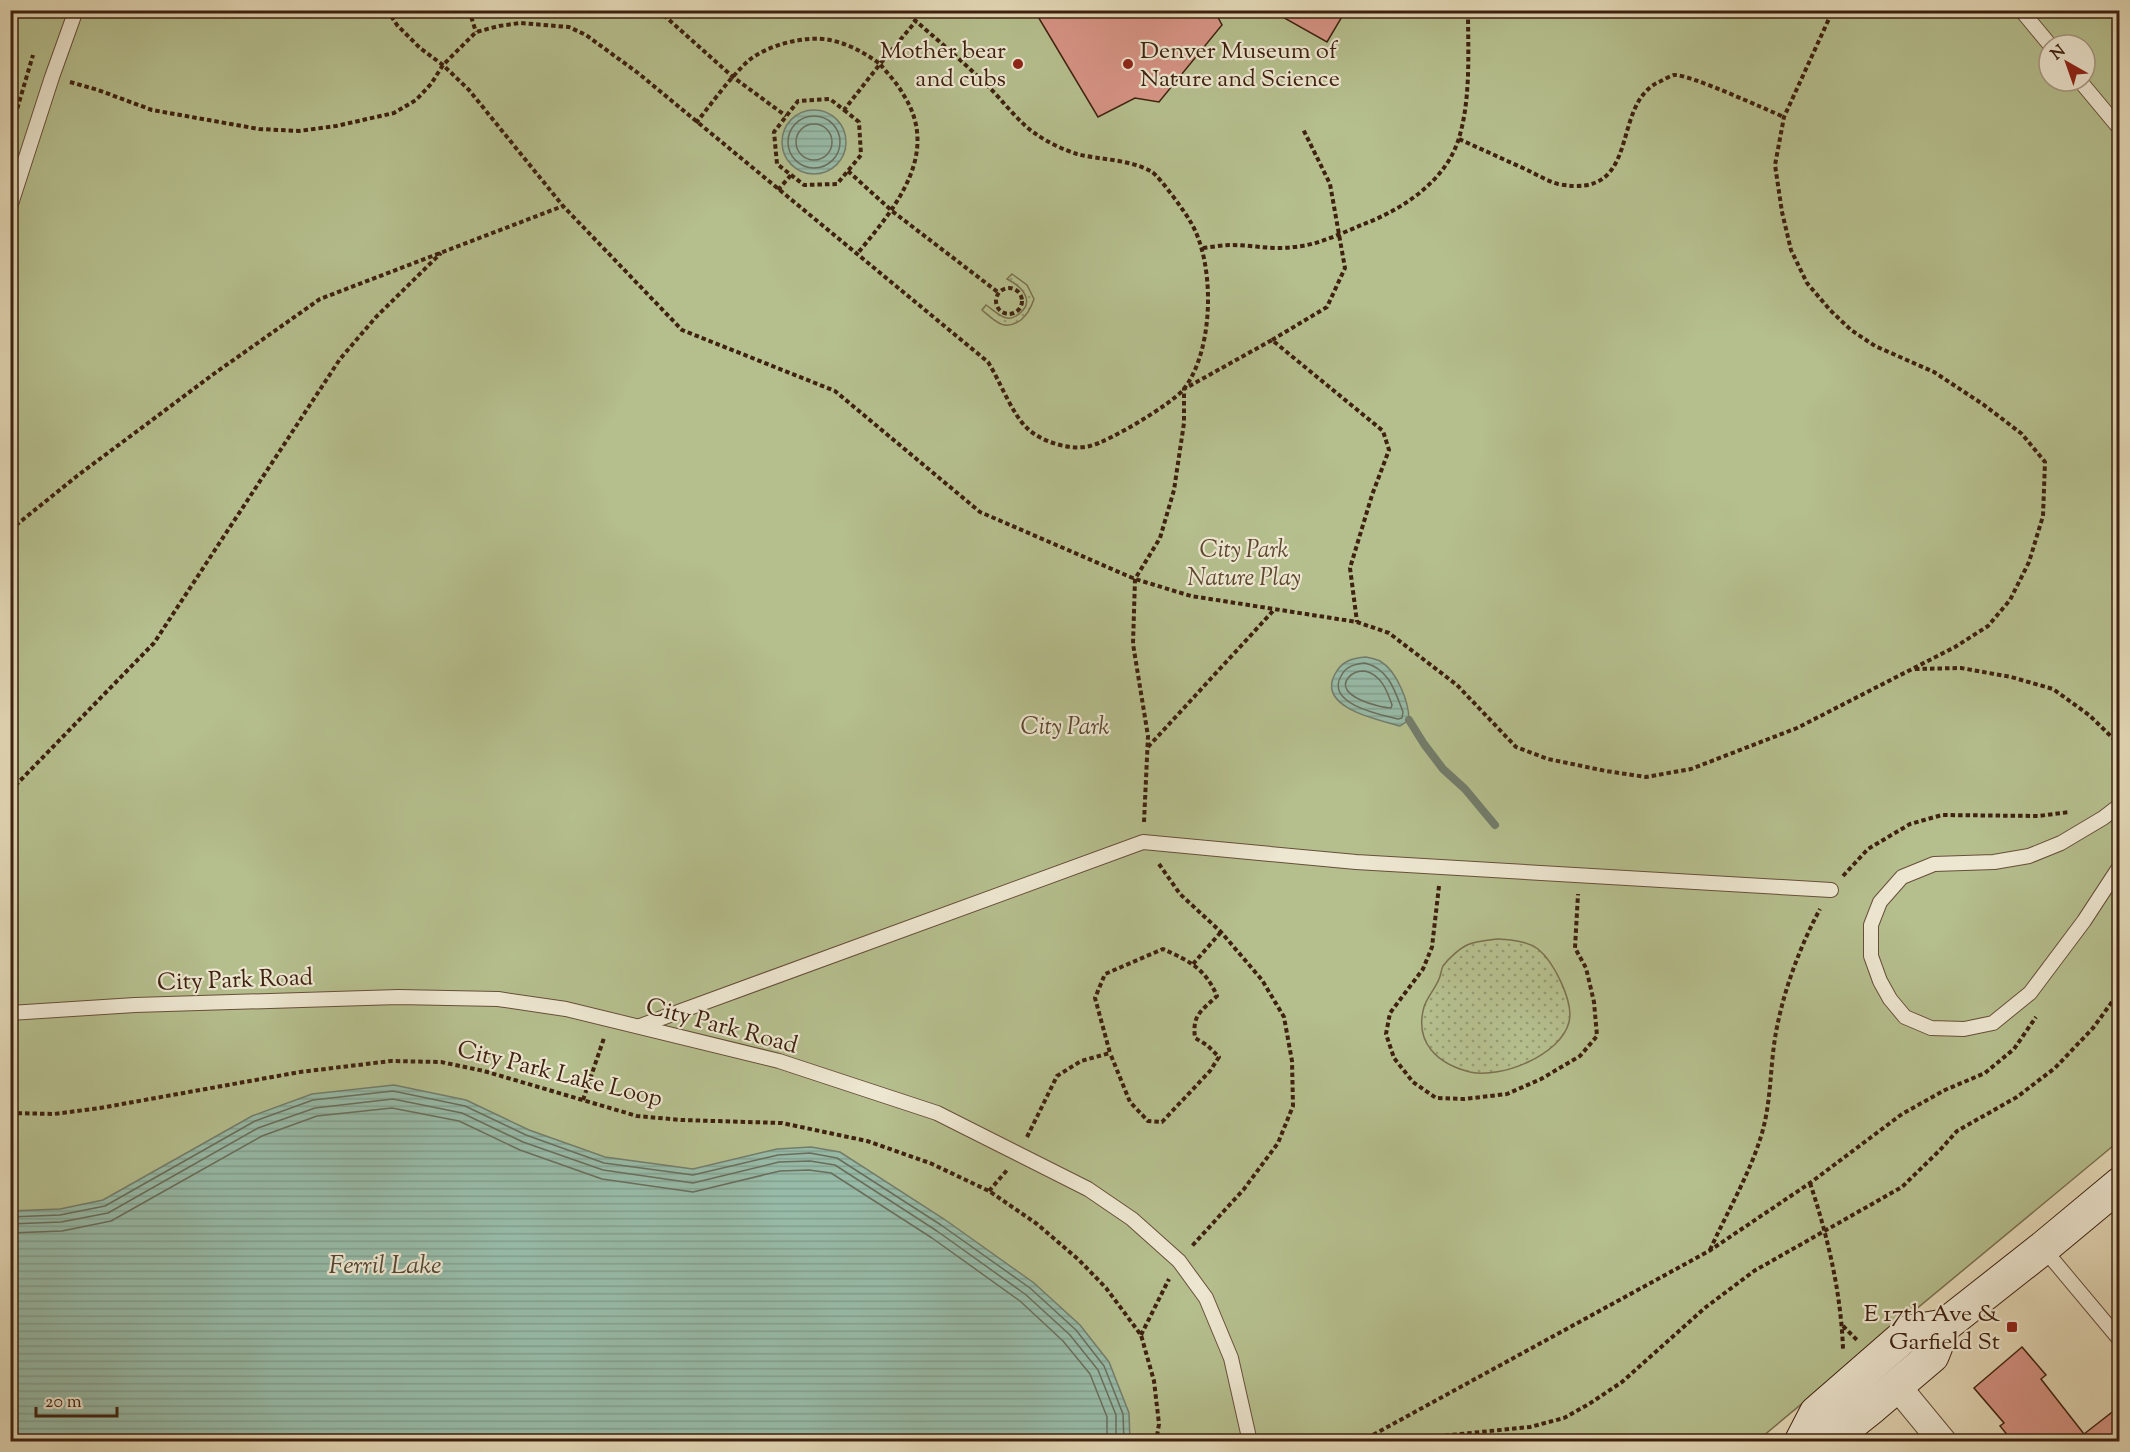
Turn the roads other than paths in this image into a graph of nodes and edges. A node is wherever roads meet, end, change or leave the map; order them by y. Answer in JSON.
{"nodes":[{"id":1,"x":76,"y":10,"type":"edge"},
{"id":2,"x":2021,"y":10,"type":"edge"},
{"id":3,"x":2040,"y":33,"type":"edge"},
{"id":4,"x":2090,"y":93,"type":"edge"},
{"id":5,"x":2120,"y":129,"type":"edge"},
{"id":6,"x":10,"y":207,"type":"edge"},
{"id":7,"x":2120,"y":805,"type":"edge"},
{"id":8,"x":2120,"y":866,"type":"edge"},
{"id":9,"x":1831,"y":890,"type":"dead end"},
{"id":10,"x":10,"y":1013,"type":"edge"},
{"id":11,"x":640,"y":1026,"type":"junction"},
{"id":12,"x":2120,"y":1184,"type":"edge"},
{"id":13,"x":2043,"y":1248,"type":"junction"},
{"id":14,"x":1944,"y":1326,"type":"junction"},
{"id":15,"x":2120,"y":1340,"type":"edge"},
{"id":16,"x":1896,"y":1385,"type":"junction"},
{"id":17,"x":1250,"y":1442,"type":"edge"},
{"id":18,"x":1801,"y":1442,"type":"edge"},
{"id":19,"x":1824,"y":1442,"type":"edge"},
{"id":20,"x":1943,"y":1442,"type":"edge"}],
"edges":[{"from":1,"to":6,"type":"lane"},
{"from":2,"to":3,"type":"lane"},
{"from":4,"to":5,"type":"lane"},
{"from":7,"to":8,"type":"lane"},
{"from":9,"to":11,"type":"lane"},
{"from":10,"to":11,"type":"lane","name":"City Park Road"},
{"from":11,"to":17,"type":"lane","name":"City Park Road"},
{"from":12,"to":13,"type":"main road"},
{"from":13,"to":14,"type":"main road"},
{"from":13,"to":15,"type":"lane"},
{"from":14,"to":16,"type":"main road"},
{"from":14,"to":18,"type":"main road"},
{"from":16,"to":19,"type":"main road"},
{"from":16,"to":20,"type":"street"}]}
